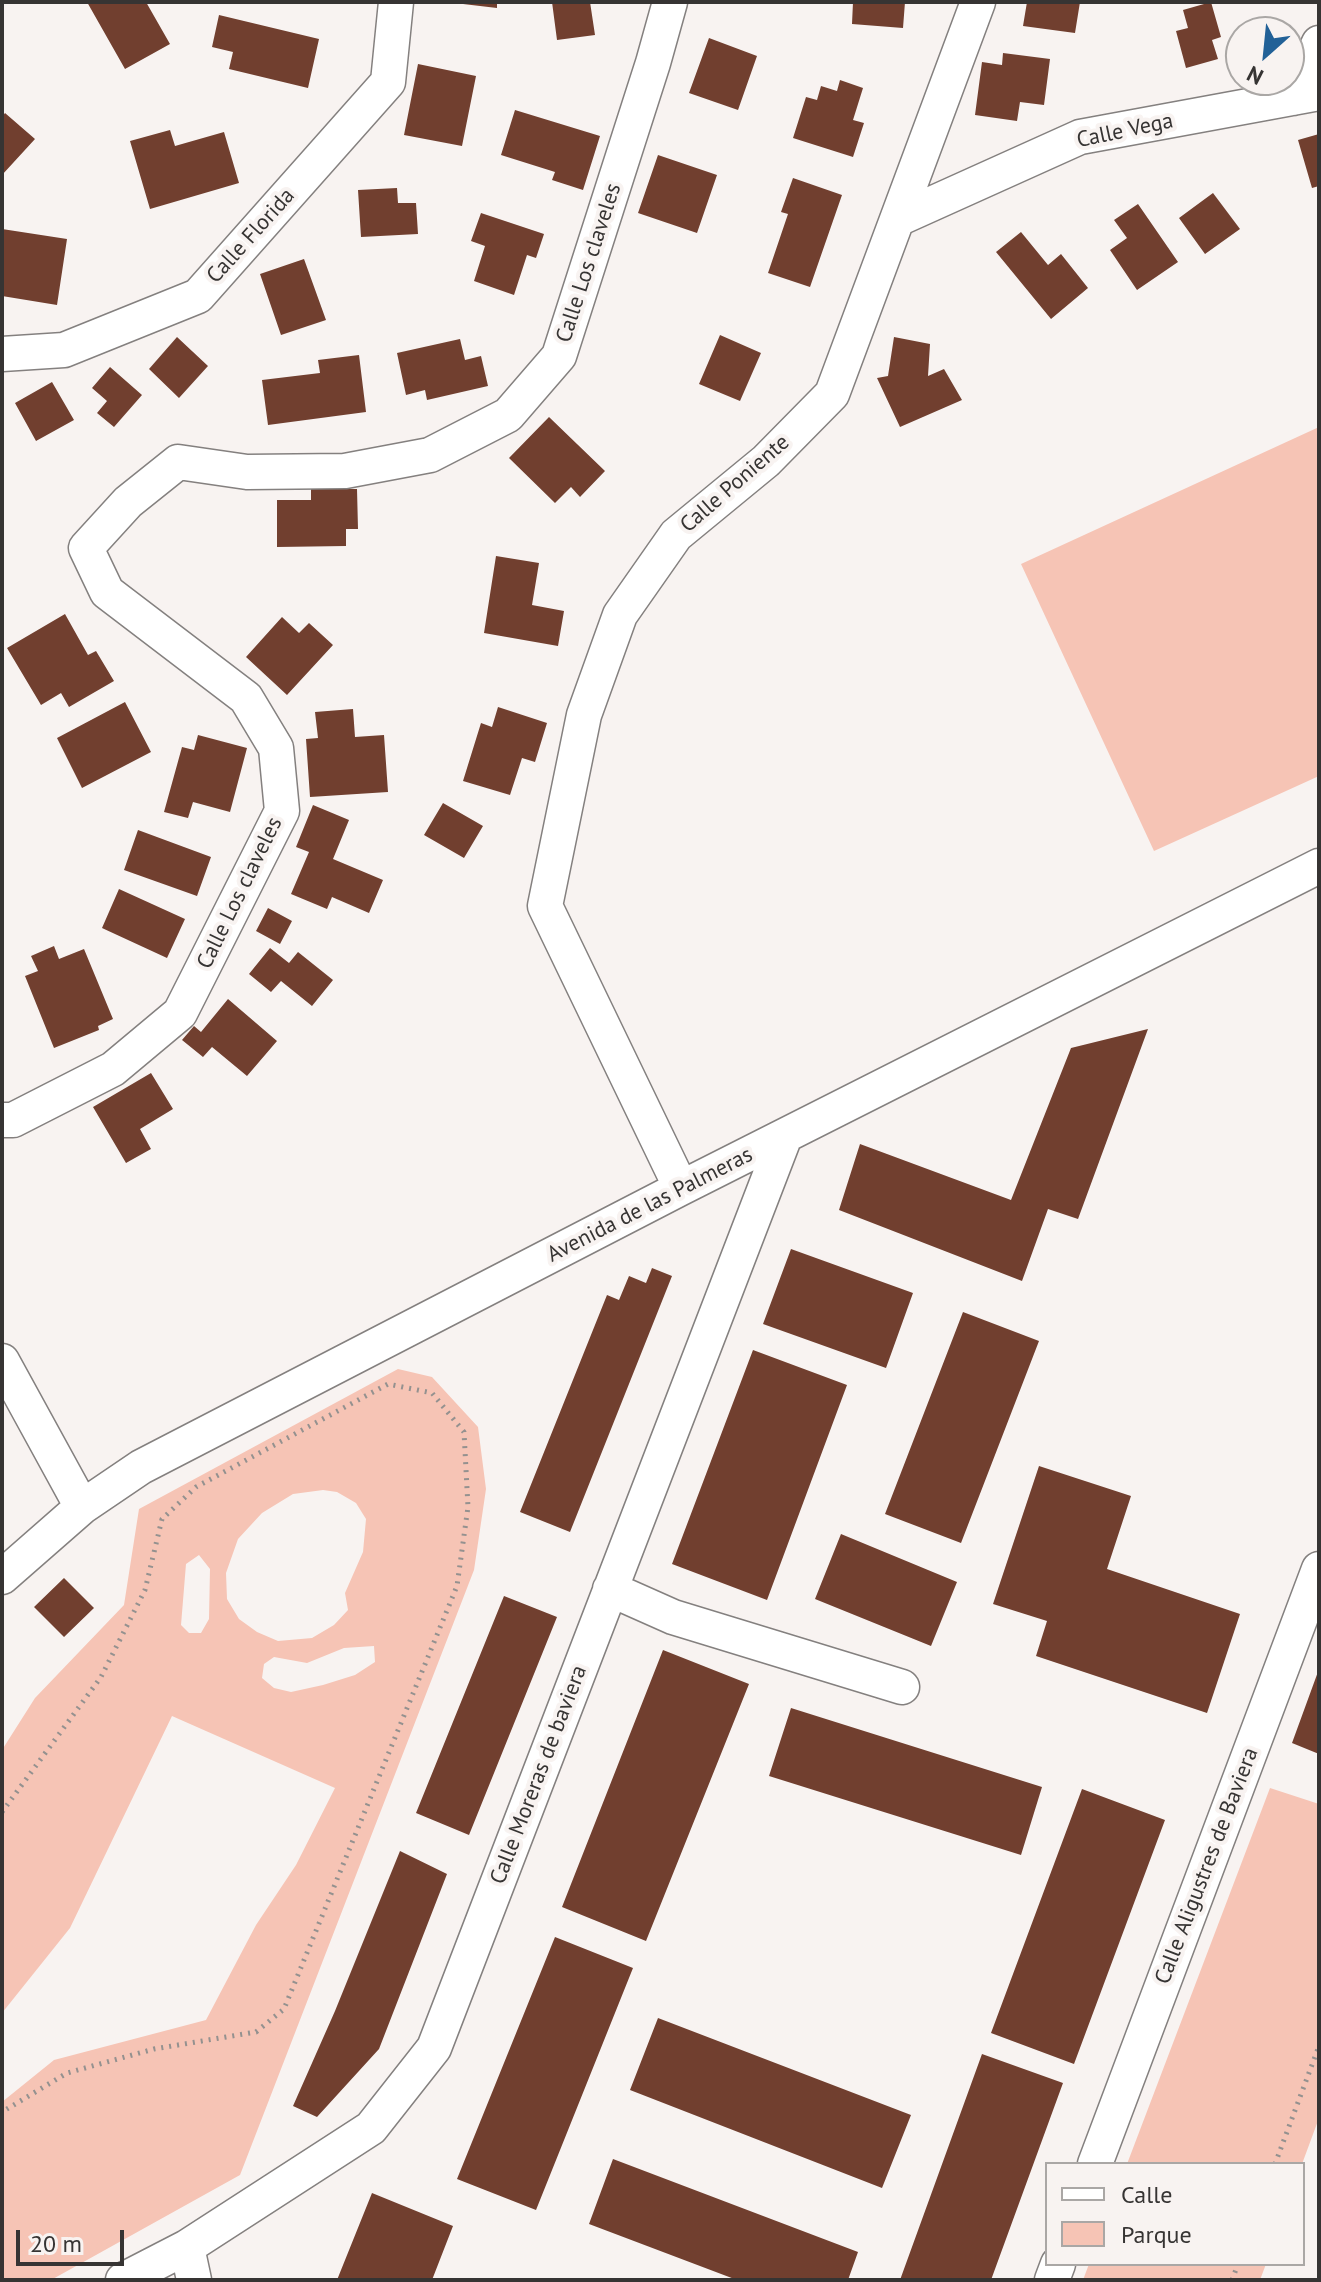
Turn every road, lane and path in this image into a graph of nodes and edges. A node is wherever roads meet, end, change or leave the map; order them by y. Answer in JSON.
{"nodes":[{"id":1,"x":396,"y":2,"type":"edge"},
{"id":2,"x":670,"y":2,"type":"edge"},
{"id":3,"x":978,"y":2,"type":"edge"},
{"id":4,"x":1319,"y":43,"type":"edge"},
{"id":5,"x":1306,"y":95,"type":"edge"},
{"id":6,"x":898,"y":219,"type":"junction"},
{"id":7,"x":2,"y":354,"type":"edge"},
{"id":8,"x":1319,"y":866,"type":"edge"},
{"id":9,"x":2,"y":1120,"type":"edge"},
{"id":10,"x":785,"y":1136,"type":"junction"},
{"id":11,"x":681,"y":1188,"type":"junction"},
{"id":12,"x":2,"y":1361,"type":"edge"},
{"id":13,"x":82,"y":1507,"type":"junction"},
{"id":14,"x":1319,"y":1569,"type":"edge"},
{"id":15,"x":2,"y":1577,"type":"edge"},
{"id":16,"x":610,"y":1589,"type":"junction"},
{"id":17,"x":902,"y":1687,"type":"dead end"},
{"id":18,"x":2,"y":1812,"type":"edge"},
{"id":19,"x":1319,"y":2046,"type":"edge"},
{"id":20,"x":2,"y":2112,"type":"edge"},
{"id":21,"x":1096,"y":2162,"type":"edge"},
{"id":22,"x":1276,"y":2162,"type":"edge"},
{"id":23,"x":187,"y":2247,"type":"junction"},
{"id":24,"x":123,"y":2280,"type":"edge"},
{"id":25,"x":194,"y":2280,"type":"edge"}],
"edges":[{"from":1,"to":7,"type":"street","name":"Calle Florida"},
{"from":2,"to":9,"type":"street","name":"Calle Los claveles"},
{"from":3,"to":6,"type":"street","name":"Calle Poniente"},
{"from":4,"to":5,"type":"street"},
{"from":5,"to":6,"type":"street","name":"Calle Vega"},
{"from":6,"to":11,"type":"street","name":"Calle Poniente"},
{"from":8,"to":10,"type":"street","name":"Avenida de las Palmeras"},
{"from":10,"to":11,"type":"street","name":"Avenida de las Palmeras"},
{"from":10,"to":16,"type":"street","name":"Calle Moreras de baviera"},
{"from":11,"to":13,"type":"street","name":"Avenida de las Palmeras"},
{"from":12,"to":13,"type":"street"},
{"from":13,"to":15,"type":"street","name":"Avenida de las Palmeras"},
{"from":14,"to":21,"type":"street","name":"Calle Aligustres de Baviera"},
{"from":16,"to":17,"type":"street"},
{"from":16,"to":23,"type":"street","name":"Calle Moreras de baviera"},
{"from":18,"to":20,"type":"path"},
{"from":19,"to":22,"type":"path"},
{"from":23,"to":24,"type":"street","name":"Calle Moreras de baviera"},
{"from":23,"to":25,"type":"street"}]}
